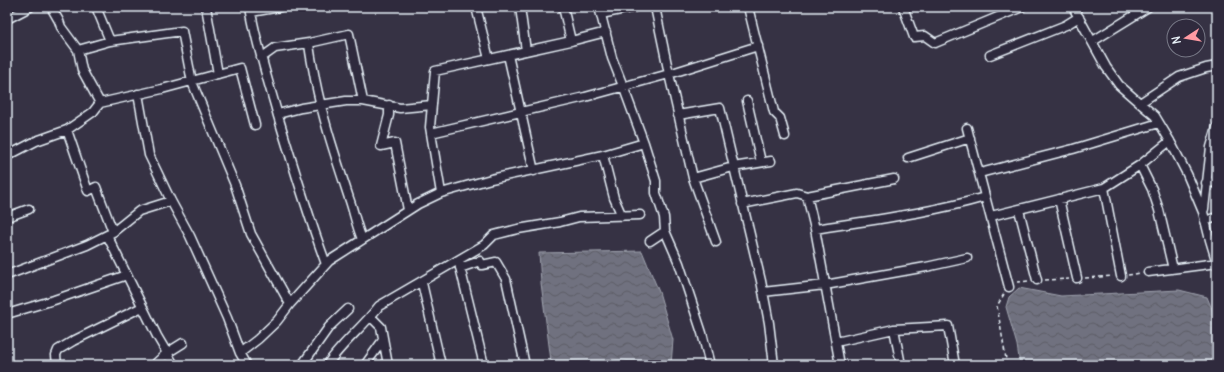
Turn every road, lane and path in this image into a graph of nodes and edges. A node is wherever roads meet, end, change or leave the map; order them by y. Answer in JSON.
{"nodes":[{"id":1,"x":30,"y":7,"type":"edge"},
{"id":2,"x":51,"y":7,"type":"edge"},
{"id":3,"x":96,"y":7,"type":"edge"},
{"id":4,"x":206,"y":7,"type":"edge"},
{"id":5,"x":280,"y":7,"type":"edge"},
{"id":6,"x":476,"y":7,"type":"edge"},
{"id":7,"x":520,"y":7,"type":"edge"},
{"id":8,"x":563,"y":7,"type":"edge"},
{"id":9,"x":635,"y":7,"type":"edge"},
{"id":10,"x":655,"y":7,"type":"edge"},
{"id":11,"x":748,"y":7,"type":"edge"},
{"id":12,"x":903,"y":7,"type":"edge"},
{"id":13,"x":1022,"y":7,"type":"edge"},
{"id":14,"x":1073,"y":7,"type":"edge"},
{"id":15,"x":1148,"y":7,"type":"edge"},
{"id":16,"x":251,"y":9,"type":"edge"},
{"id":17,"x":600,"y":11,"type":"edge"},
{"id":18,"x":1079,"y":17,"type":"junction"},
{"id":19,"x":7,"y":19,"type":"edge"},
{"id":20,"x":606,"y":32,"type":"junction"},
{"id":21,"x":110,"y":41,"type":"junction"},
{"id":22,"x":571,"y":41,"type":"junction"},
{"id":23,"x":1093,"y":41,"type":"junction"},
{"id":24,"x":309,"y":43,"type":"junction"},
{"id":25,"x":758,"y":46,"type":"junction"},
{"id":26,"x":78,"y":50,"type":"junction"},
{"id":27,"x":526,"y":51,"type":"junction"},
{"id":28,"x":508,"y":55,"type":"junction"},
{"id":29,"x":990,"y":55,"type":"dead end"},
{"id":30,"x":261,"y":58,"type":"junction"},
{"id":31,"x":489,"y":59,"type":"junction"},
{"id":32,"x":1217,"y":66,"type":"edge"},
{"id":33,"x":218,"y":74,"type":"junction"},
{"id":34,"x":670,"y":74,"type":"junction"},
{"id":35,"x":192,"y":82,"type":"junction"},
{"id":36,"x":623,"y":86,"type":"junction"},
{"id":37,"x":138,"y":94,"type":"junction"},
{"id":38,"x":363,"y":101,"type":"junction"},
{"id":39,"x":747,"y":101,"type":"dead end"},
{"id":40,"x":100,"y":103,"type":"junction"},
{"id":41,"x":1140,"y":103,"type":"junction"},
{"id":42,"x":320,"y":104,"type":"junction"},
{"id":43,"x":389,"y":105,"type":"junction"},
{"id":44,"x":432,"y":105,"type":"junction"},
{"id":45,"x":521,"y":112,"type":"junction"},
{"id":46,"x":278,"y":114,"type":"junction"},
{"id":47,"x":678,"y":115,"type":"junction"},
{"id":48,"x":1159,"y":123,"type":"junction"},
{"id":49,"x":255,"y":125,"type":"dead end"},
{"id":50,"x":1217,"y":127,"type":"edge"},
{"id":51,"x":967,"y":128,"type":"dead end"},
{"id":52,"x":67,"y":130,"type":"junction"},
{"id":53,"x":431,"y":133,"type":"junction"},
{"id":54,"x":785,"y":136,"type":"dead end"},
{"id":55,"x":970,"y":138,"type":"junction"},
{"id":56,"x":1170,"y":141,"type":"junction"},
{"id":57,"x":644,"y":143,"type":"junction"},
{"id":58,"x":1214,"y":147,"type":"edge"},
{"id":59,"x":603,"y":155,"type":"junction"},
{"id":60,"x":7,"y":156,"type":"edge"},
{"id":61,"x":908,"y":158,"type":"dead end"},
{"id":62,"x":771,"y":160,"type":"dead end"},
{"id":63,"x":761,"y":162,"type":"junction"},
{"id":64,"x":1140,"y":165,"type":"junction"},
{"id":65,"x":733,"y":167,"type":"junction"},
{"id":66,"x":534,"y":171,"type":"junction"},
{"id":67,"x":980,"y":173,"type":"junction"},
{"id":68,"x":693,"y":178,"type":"junction"},
{"id":69,"x":894,"y":179,"type":"dead end"},
{"id":70,"x":1217,"y":182,"type":"edge"},
{"id":71,"x":1206,"y":183,"type":"junction"},
{"id":72,"x":1104,"y":188,"type":"junction"},
{"id":73,"x":441,"y":193,"type":"junction"},
{"id":74,"x":807,"y":196,"type":"junction"},
{"id":75,"x":985,"y":197,"type":"junction"},
{"id":76,"x":1059,"y":199,"type":"junction"},
{"id":77,"x":171,"y":201,"type":"junction"},
{"id":78,"x":742,"y":204,"type":"junction"},
{"id":79,"x":29,"y":208,"type":"dead end"},
{"id":80,"x":408,"y":210,"type":"junction"},
{"id":81,"x":1019,"y":210,"type":"junction"},
{"id":82,"x":1203,"y":212,"type":"junction"},
{"id":83,"x":640,"y":215,"type":"dead end"},
{"id":84,"x":622,"y":216,"type":"junction"},
{"id":85,"x":991,"y":216,"type":"junction"},
{"id":86,"x":7,"y":217,"type":"edge"},
{"id":87,"x":1217,"y":217,"type":"edge"},
{"id":88,"x":1205,"y":221,"type":"junction"},
{"id":89,"x":815,"y":229,"type":"junction"},
{"id":90,"x":665,"y":231,"type":"junction"},
{"id":91,"x":110,"y":233,"type":"junction"},
{"id":92,"x":362,"y":239,"type":"junction"},
{"id":93,"x":650,"y":241,"type":"dead end"},
{"id":94,"x":716,"y":242,"type":"dead end"},
{"id":95,"x":967,"y":258,"type":"dead end"},
{"id":96,"x":1217,"y":263,"type":"edge"},
{"id":97,"x":326,"y":264,"type":"junction"},
{"id":98,"x":459,"y":264,"type":"junction"},
{"id":99,"x":1173,"y":269,"type":"junction"},
{"id":100,"x":1148,"y":272,"type":"dead end"},
{"id":101,"x":7,"y":275,"type":"edge"},
{"id":102,"x":127,"y":276,"type":"junction"},
{"id":103,"x":1121,"y":276,"type":"dead end"},
{"id":104,"x":1077,"y":278,"type":"dead end"},
{"id":105,"x":1037,"y":280,"type":"dead end"},
{"id":106,"x":422,"y":282,"type":"junction"},
{"id":107,"x":825,"y":285,"type":"junction"},
{"id":108,"x":1009,"y":286,"type":"joint"},
{"id":109,"x":763,"y":292,"type":"junction"},
{"id":110,"x":290,"y":304,"type":"junction"},
{"id":111,"x":142,"y":307,"type":"junction"},
{"id":112,"x":348,"y":310,"type":"dead end"},
{"id":113,"x":7,"y":314,"type":"edge"},
{"id":114,"x":371,"y":317,"type":"junction"},
{"id":115,"x":894,"y":329,"type":"junction"},
{"id":116,"x":383,"y":340,"type":"junction"},
{"id":117,"x":836,"y":342,"type":"junction"},
{"id":118,"x":183,"y":343,"type":"dead end"},
{"id":119,"x":166,"y":352,"type":"junction"},
{"id":120,"x":240,"y":352,"type":"junction"},
{"id":121,"x":57,"y":365,"type":"edge"},
{"id":122,"x":154,"y":365,"type":"edge"},
{"id":123,"x":174,"y":365,"type":"edge"},
{"id":124,"x":247,"y":365,"type":"edge"},
{"id":125,"x":302,"y":365,"type":"edge"},
{"id":126,"x":327,"y":365,"type":"edge"},
{"id":127,"x":365,"y":365,"type":"edge"},
{"id":128,"x":388,"y":365,"type":"edge"},
{"id":129,"x":440,"y":365,"type":"edge"},
{"id":130,"x":484,"y":365,"type":"edge"},
{"id":131,"x":525,"y":365,"type":"edge"},
{"id":132,"x":710,"y":365,"type":"edge"},
{"id":133,"x":774,"y":365,"type":"edge"},
{"id":134,"x":840,"y":365,"type":"edge"},
{"id":135,"x":901,"y":365,"type":"edge"},
{"id":136,"x":955,"y":365,"type":"edge"},
{"id":137,"x":1006,"y":365,"type":"edge"}],
"edges":[{"from":1,"to":19,"type":"street"},
{"from":2,"to":26,"type":"street"},
{"from":3,"to":21,"type":"street"},
{"from":4,"to":33,"type":"street"},
{"from":5,"to":16,"type":"street"},
{"from":6,"to":31,"type":"street"},
{"from":7,"to":27,"type":"street"},
{"from":8,"to":22,"type":"street"},
{"from":9,"to":17,"type":"street"},
{"from":10,"to":34,"type":"street"},
{"from":11,"to":25,"type":"street"},
{"from":12,"to":13,"type":"street"},
{"from":14,"to":18,"type":"street"},
{"from":15,"to":23,"type":"street"},
{"from":16,"to":30,"type":"street"},
{"from":17,"to":20,"type":"street"},
{"from":18,"to":23,"type":"street"},
{"from":18,"to":29,"type":"street"},
{"from":20,"to":22,"type":"street"},
{"from":20,"to":36,"type":"street"},
{"from":21,"to":26,"type":"street"},
{"from":21,"to":35,"type":"street"},
{"from":22,"to":27,"type":"street"},
{"from":23,"to":41,"type":"street"},
{"from":24,"to":30,"type":"street"},
{"from":24,"to":38,"type":"street"},
{"from":24,"to":42,"type":"street"},
{"from":25,"to":34,"type":"street"},
{"from":25,"to":54,"type":"street"},
{"from":26,"to":40,"type":"street"},
{"from":27,"to":28,"type":"street"},
{"from":28,"to":31,"type":"street"},
{"from":28,"to":45,"type":"street"},
{"from":30,"to":46,"type":"street"},
{"from":31,"to":44,"type":"street"},
{"from":32,"to":41,"type":"street"},
{"from":33,"to":35,"type":"street"},
{"from":33,"to":49,"type":"street"},
{"from":34,"to":36,"type":"street"},
{"from":34,"to":47,"type":"street"},
{"from":35,"to":37,"type":"street"},
{"from":35,"to":110,"type":"street"},
{"from":36,"to":45,"type":"street"},
{"from":36,"to":57,"type":"street"},
{"from":37,"to":40,"type":"street"},
{"from":37,"to":77,"type":"street"},
{"from":38,"to":42,"type":"street"},
{"from":38,"to":43,"type":"street"},
{"from":39,"to":63,"type":"street"},
{"from":40,"to":52,"type":"street"},
{"from":41,"to":48,"type":"street"},
{"from":42,"to":46,"type":"street"},
{"from":42,"to":92,"type":"street"},
{"from":43,"to":44,"type":"street"},
{"from":43,"to":80,"type":"street"},
{"from":44,"to":53,"type":"street"},
{"from":45,"to":53,"type":"street"},
{"from":45,"to":66,"type":"street"},
{"from":46,"to":97,"type":"street"},
{"from":47,"to":65,"type":"street"},
{"from":47,"to":68,"type":"street"},
{"from":48,"to":56,"type":"street"},
{"from":48,"to":67,"type":"street"},
{"from":50,"to":58,"type":"street"},
{"from":51,"to":55,"type":"street"},
{"from":52,"to":60,"type":"street"},
{"from":52,"to":91,"type":"street"},
{"from":53,"to":73,"type":"street"},
{"from":55,"to":61,"type":"street"},
{"from":55,"to":67,"type":"street"},
{"from":56,"to":64,"type":"street"},
{"from":56,"to":82,"type":"street"},
{"from":57,"to":59,"type":"street"},
{"from":57,"to":90,"type":"street"},
{"from":58,"to":71,"type":"street"},
{"from":59,"to":66,"type":"street"},
{"from":59,"to":84,"type":"street"},
{"from":62,"to":63,"type":"street"},
{"from":63,"to":65,"type":"street"},
{"from":64,"to":72,"type":"street"},
{"from":64,"to":99,"type":"street"},
{"from":65,"to":68,"type":"street"},
{"from":65,"to":78,"type":"street"},
{"from":66,"to":73,"type":"street"},
{"from":67,"to":75,"type":"street"},
{"from":68,"to":94,"type":"street"},
{"from":69,"to":74,"type":"street"},
{"from":70,"to":71,"type":"street"},
{"from":71,"to":82,"type":"street"},
{"from":72,"to":76,"type":"street"},
{"from":72,"to":103,"type":"street"},
{"from":73,"to":80,"type":"street"},
{"from":74,"to":78,"type":"street"},
{"from":74,"to":89,"type":"street"},
{"from":75,"to":85,"type":"street"},
{"from":75,"to":89,"type":"street"},
{"from":76,"to":81,"type":"street"},
{"from":76,"to":104,"type":"street"},
{"from":77,"to":91,"type":"street"},
{"from":77,"to":120,"type":"street"},
{"from":78,"to":109,"type":"street"},
{"from":79,"to":86,"type":"street"},
{"from":80,"to":92,"type":"street"},
{"from":81,"to":85,"type":"street"},
{"from":81,"to":105,"type":"street"},
{"from":82,"to":88,"type":"street"},
{"from":83,"to":84,"type":"street"},
{"from":84,"to":98,"type":"street"},
{"from":85,"to":108,"type":"street"},
{"from":87,"to":88,"type":"street"},
{"from":88,"to":96,"type":"street"},
{"from":89,"to":107,"type":"street"},
{"from":90,"to":93,"type":"street"},
{"from":90,"to":132,"type":"street"},
{"from":91,"to":101,"type":"street"},
{"from":91,"to":102,"type":"street"},
{"from":92,"to":97,"type":"street"},
{"from":95,"to":107,"type":"street"},
{"from":96,"to":99,"type":"street"},
{"from":97,"to":110,"type":"street"},
{"from":98,"to":106,"type":"street"},
{"from":98,"to":130,"type":"street"},
{"from":98,"to":131,"type":"street"},
{"from":99,"to":100,"type":"street"},
{"from":102,"to":111,"type":"street"},
{"from":102,"to":113,"type":"street"},
{"from":106,"to":114,"type":"street"},
{"from":106,"to":129,"type":"street"},
{"from":107,"to":109,"type":"street"},
{"from":107,"to":117,"type":"street"},
{"from":108,"to":137,"type":"path"},
{"from":109,"to":133,"type":"street"},
{"from":110,"to":120,"type":"street"},
{"from":111,"to":119,"type":"street"},
{"from":111,"to":121,"type":"street"},
{"from":112,"to":125,"type":"street"},
{"from":114,"to":116,"type":"street"},
{"from":114,"to":126,"type":"street"},
{"from":115,"to":117,"type":"street"},
{"from":115,"to":135,"type":"street"},
{"from":115,"to":136,"type":"street"},
{"from":116,"to":127,"type":"street"},
{"from":116,"to":128,"type":"street"},
{"from":117,"to":134,"type":"street"},
{"from":118,"to":119,"type":"street"},
{"from":119,"to":122,"type":"street"},
{"from":119,"to":123,"type":"street"},
{"from":120,"to":124,"type":"street"}]}
